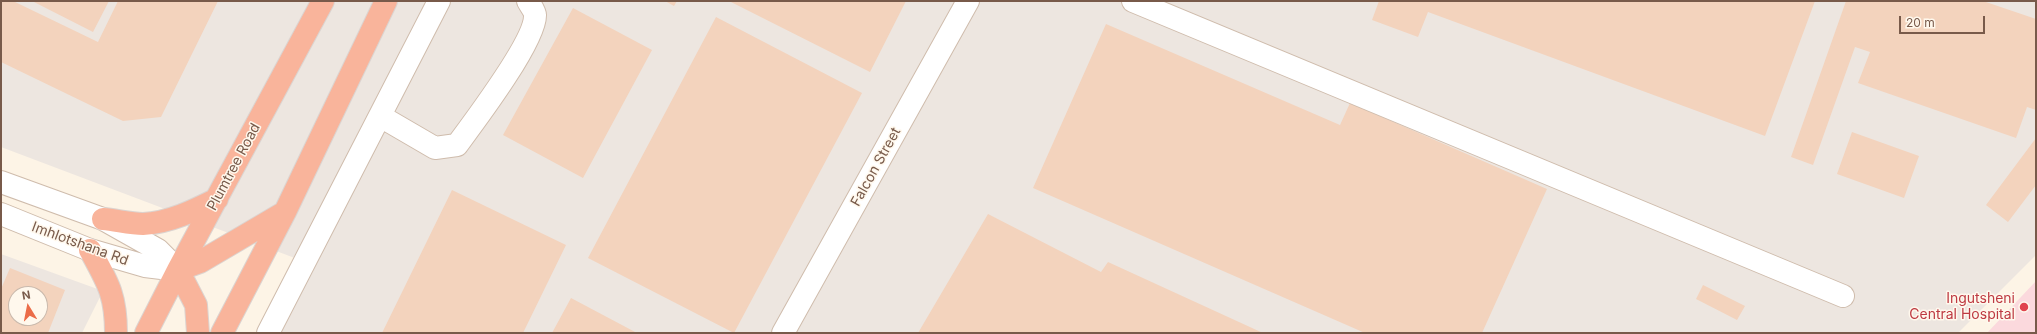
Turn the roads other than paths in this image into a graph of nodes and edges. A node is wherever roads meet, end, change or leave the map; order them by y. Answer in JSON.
{"nodes":[{"id":1,"x":323,"y":1,"type":"edge"},
{"id":2,"x":386,"y":1,"type":"edge"},
{"id":3,"x":439,"y":1,"type":"edge"},
{"id":4,"x":528,"y":1,"type":"edge"},
{"id":5,"x":968,"y":1,"type":"edge"},
{"id":6,"x":1133,"y":1,"type":"edge"},
{"id":7,"x":380,"y":116,"type":"junction"},
{"id":8,"x":1,"y":182,"type":"edge"},
{"id":9,"x":218,"y":198,"type":"junction"},
{"id":10,"x":284,"y":212,"type":"junction"},
{"id":11,"x":1,"y":214,"type":"edge"},
{"id":12,"x":103,"y":219,"type":"junction"},
{"id":13,"x":90,"y":250,"type":"junction"},
{"id":14,"x":178,"y":270,"type":"junction"},
{"id":15,"x":1843,"y":296,"type":"dead end"},
{"id":16,"x":116,"y":333,"type":"edge"},
{"id":17,"x":146,"y":333,"type":"edge"},
{"id":18,"x":198,"y":333,"type":"edge"},
{"id":19,"x":222,"y":333,"type":"edge"},
{"id":20,"x":268,"y":333,"type":"edge"},
{"id":21,"x":783,"y":333,"type":"edge"}],
"edges":[{"from":1,"to":9,"type":"highway","name":"Plumtree Road"},
{"from":2,"to":10,"type":"highway"},
{"from":3,"to":7,"type":"street"},
{"from":4,"to":7,"type":"street"},
{"from":5,"to":21,"type":"street","name":"Falcon Street"},
{"from":6,"to":15,"type":"street"},
{"from":7,"to":20,"type":"street"},
{"from":8,"to":12,"type":"street","name":"Imhlotshana Rd"},
{"from":9,"to":12,"type":"highway"},
{"from":9,"to":14,"type":"highway","name":"Plumtree Road"},
{"from":10,"to":14,"type":"highway"},
{"from":10,"to":19,"type":"highway"},
{"from":11,"to":13,"type":"street","name":"Imhlotshana Rd"},
{"from":12,"to":14,"type":"street","name":"Imhlotshana Rd"},
{"from":13,"to":14,"type":"street","name":"Imhlotshana Rd"},
{"from":13,"to":16,"type":"highway"},
{"from":14,"to":17,"type":"highway","name":"Plumtree Road"},
{"from":14,"to":18,"type":"highway"}]}
